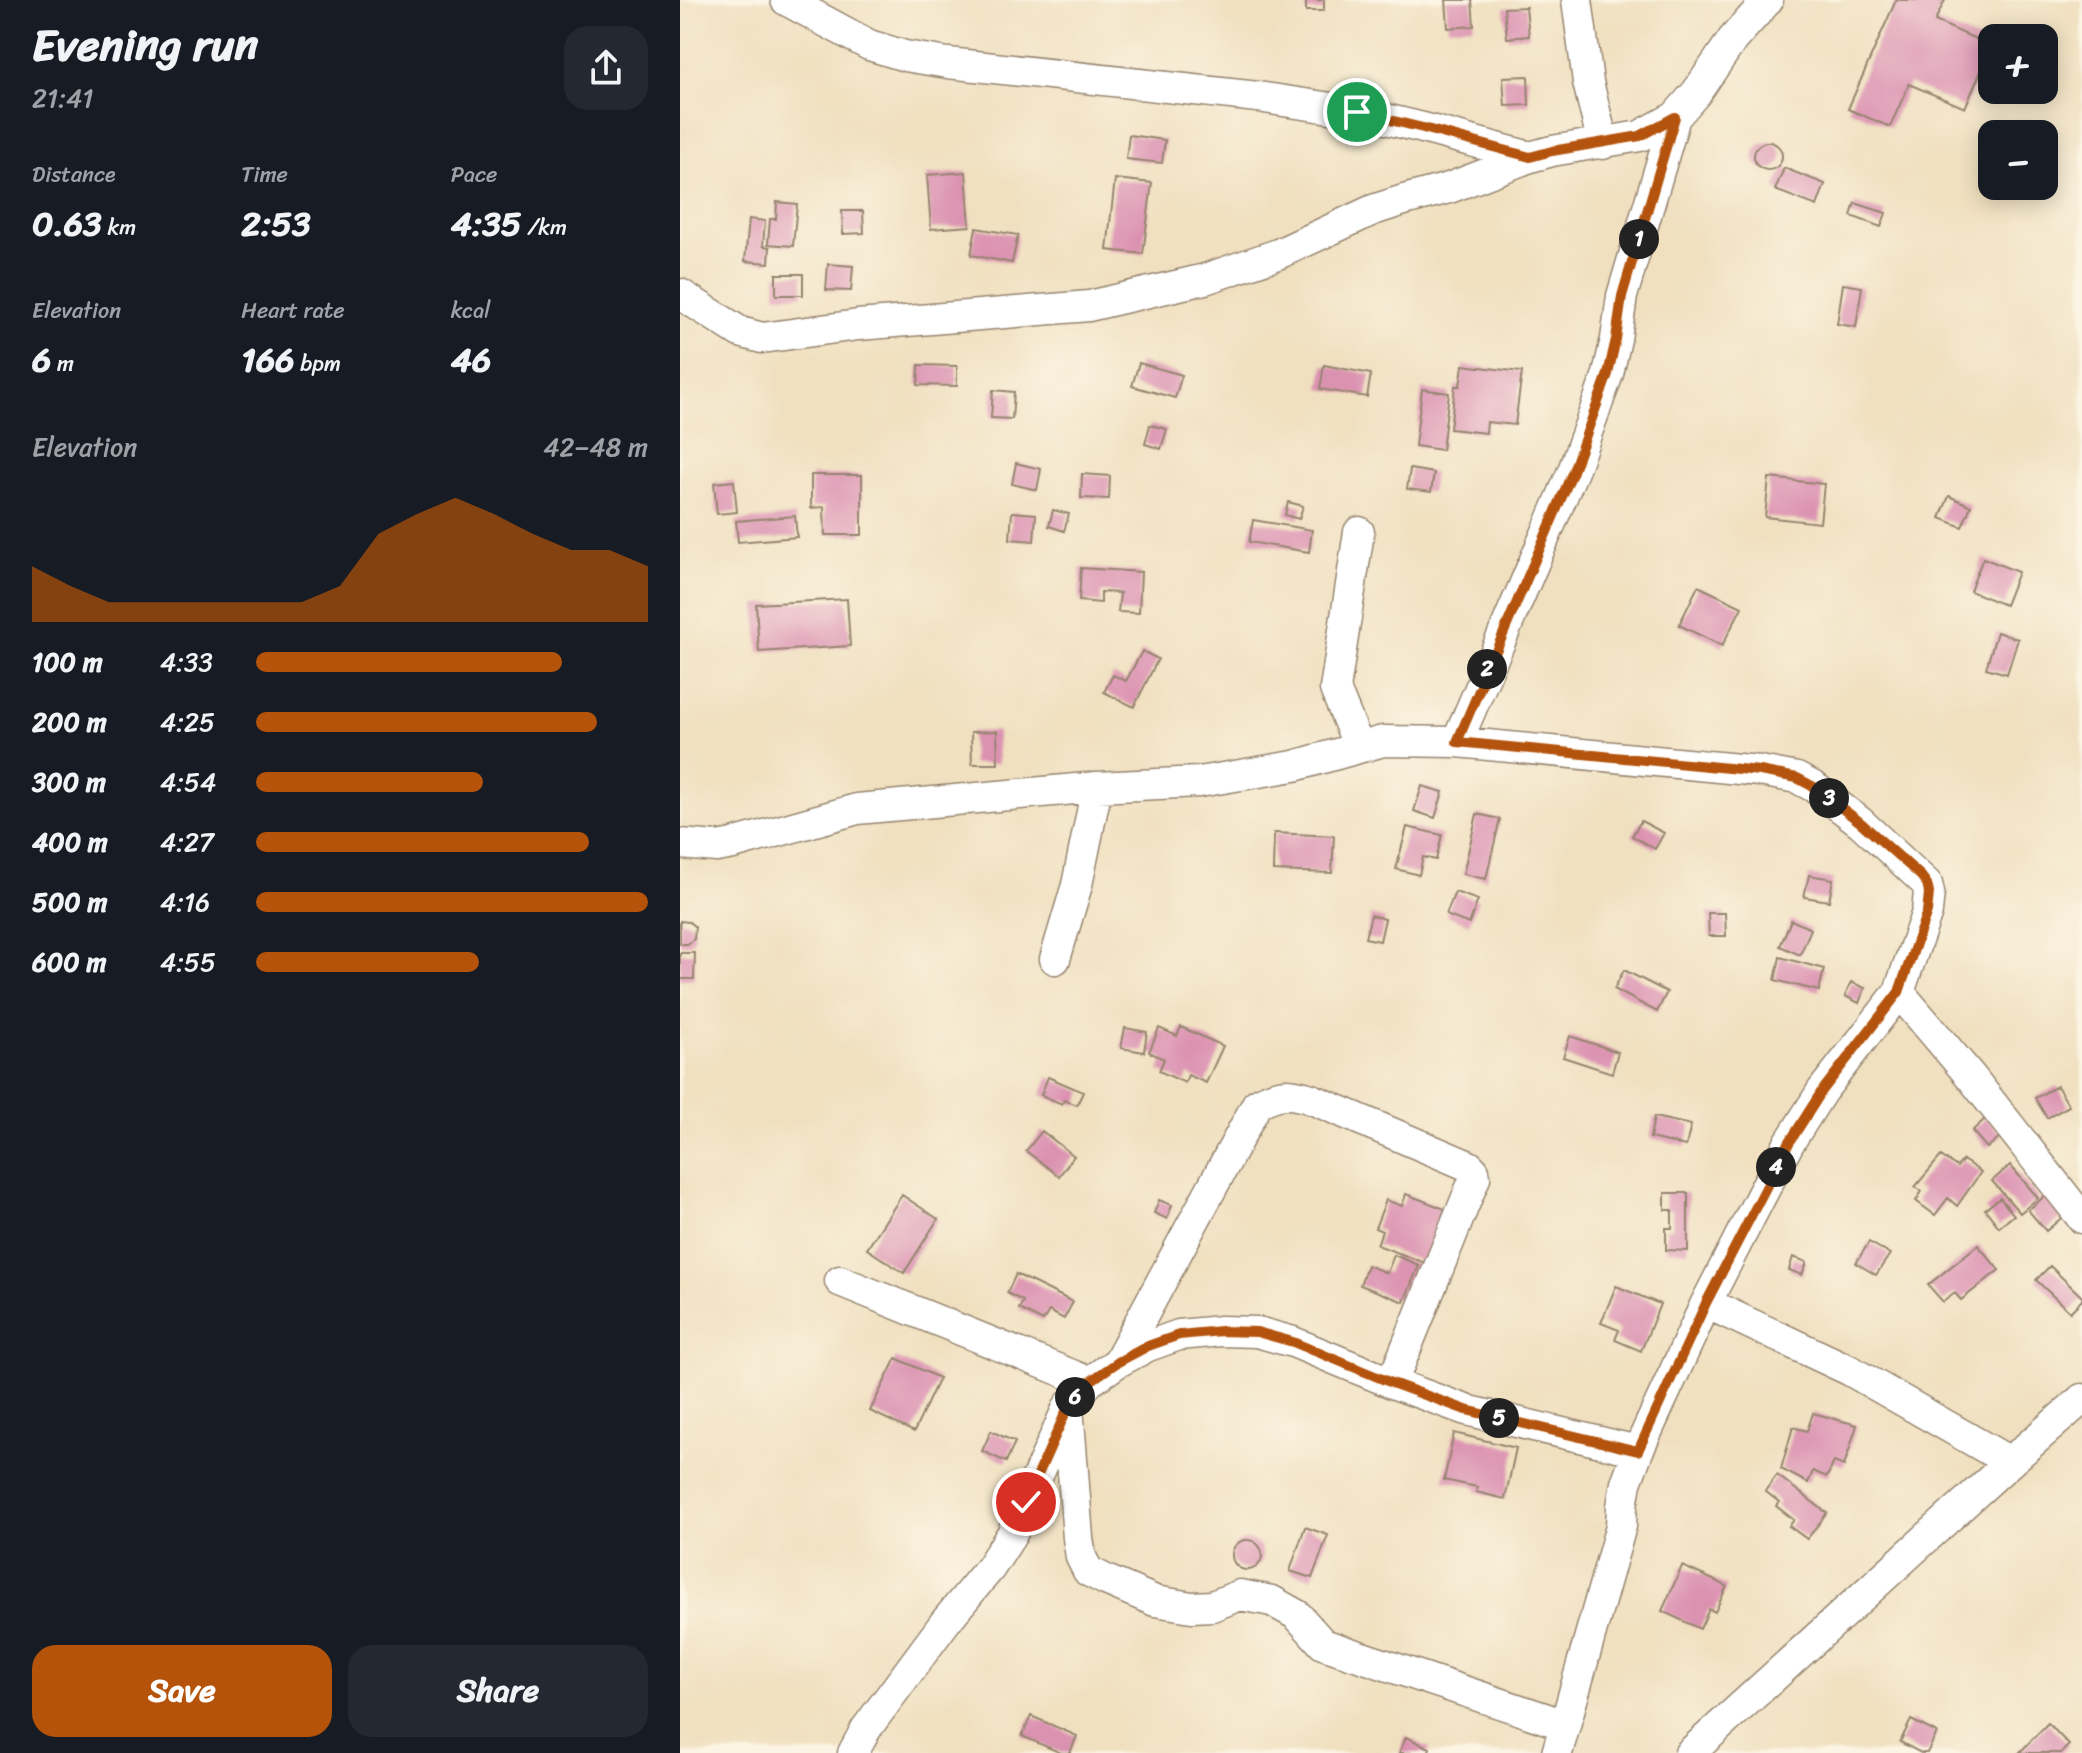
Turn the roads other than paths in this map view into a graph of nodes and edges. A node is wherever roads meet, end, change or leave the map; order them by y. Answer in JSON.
{"nodes":[{"id":1,"x":786,"y":0,"type":"edge"},
{"id":2,"x":1577,"y":0,"type":"edge"},
{"id":3,"x":1768,"y":0,"type":"edge"},
{"id":4,"x":1675,"y":117,"type":"junction"},
{"id":5,"x":1603,"y":144,"type":"junction"},
{"id":6,"x":1530,"y":157,"type":"junction"},
{"id":7,"x":680,"y":294,"type":"edge"},
{"id":8,"x":1359,"y":532,"type":"dead end"},
{"id":9,"x":1457,"y":742,"type":"junction"},
{"id":10,"x":1359,"y":747,"type":"junction"},
{"id":11,"x":1097,"y":787,"type":"junction"},
{"id":12,"x":680,"y":844,"type":"edge"},
{"id":13,"x":1055,"y":959,"type":"dead end"},
{"id":14,"x":1899,"y":992,"type":"junction"},
{"id":15,"x":2082,"y":1218,"type":"edge"},
{"id":16,"x":840,"y":1281,"type":"dead end"},
{"id":17,"x":1706,"y":1303,"type":"junction"},
{"id":18,"x":1118,"y":1362,"type":"junction"},
{"id":19,"x":1089,"y":1382,"type":"junction"},
{"id":20,"x":1392,"y":1383,"type":"junction"},
{"id":21,"x":2082,"y":1399,"type":"edge"},
{"id":22,"x":1068,"y":1407,"type":"junction"},
{"id":23,"x":1638,"y":1451,"type":"junction"},
{"id":24,"x":2010,"y":1462,"type":"junction"},
{"id":25,"x":1561,"y":1739,"type":"edge"},
{"id":26,"x":853,"y":1753,"type":"edge"},
{"id":27,"x":1690,"y":1753,"type":"edge"}],
"edges":[{"from":1,"to":6,"type":"street"},
{"from":2,"to":5,"type":"street"},
{"from":3,"to":4,"type":"street"},
{"from":4,"to":5,"type":"street"},
{"from":4,"to":9,"type":"street"},
{"from":5,"to":6,"type":"street"},
{"from":6,"to":7,"type":"street"},
{"from":8,"to":10,"type":"street"},
{"from":9,"to":10,"type":"street"},
{"from":9,"to":14,"type":"street"},
{"from":10,"to":11,"type":"street"},
{"from":11,"to":12,"type":"street"},
{"from":11,"to":13,"type":"street"},
{"from":14,"to":15,"type":"street"},
{"from":14,"to":17,"type":"street"},
{"from":16,"to":19,"type":"street"},
{"from":17,"to":23,"type":"street"},
{"from":17,"to":24,"type":"street"},
{"from":18,"to":19,"type":"street"},
{"from":18,"to":20,"type":"street"},
{"from":18,"to":20,"type":"street"},
{"from":19,"to":22,"type":"street"},
{"from":20,"to":23,"type":"street"},
{"from":21,"to":24,"type":"street"},
{"from":22,"to":25,"type":"street"},
{"from":22,"to":26,"type":"street"},
{"from":23,"to":25,"type":"street"},
{"from":24,"to":27,"type":"street"}]}
